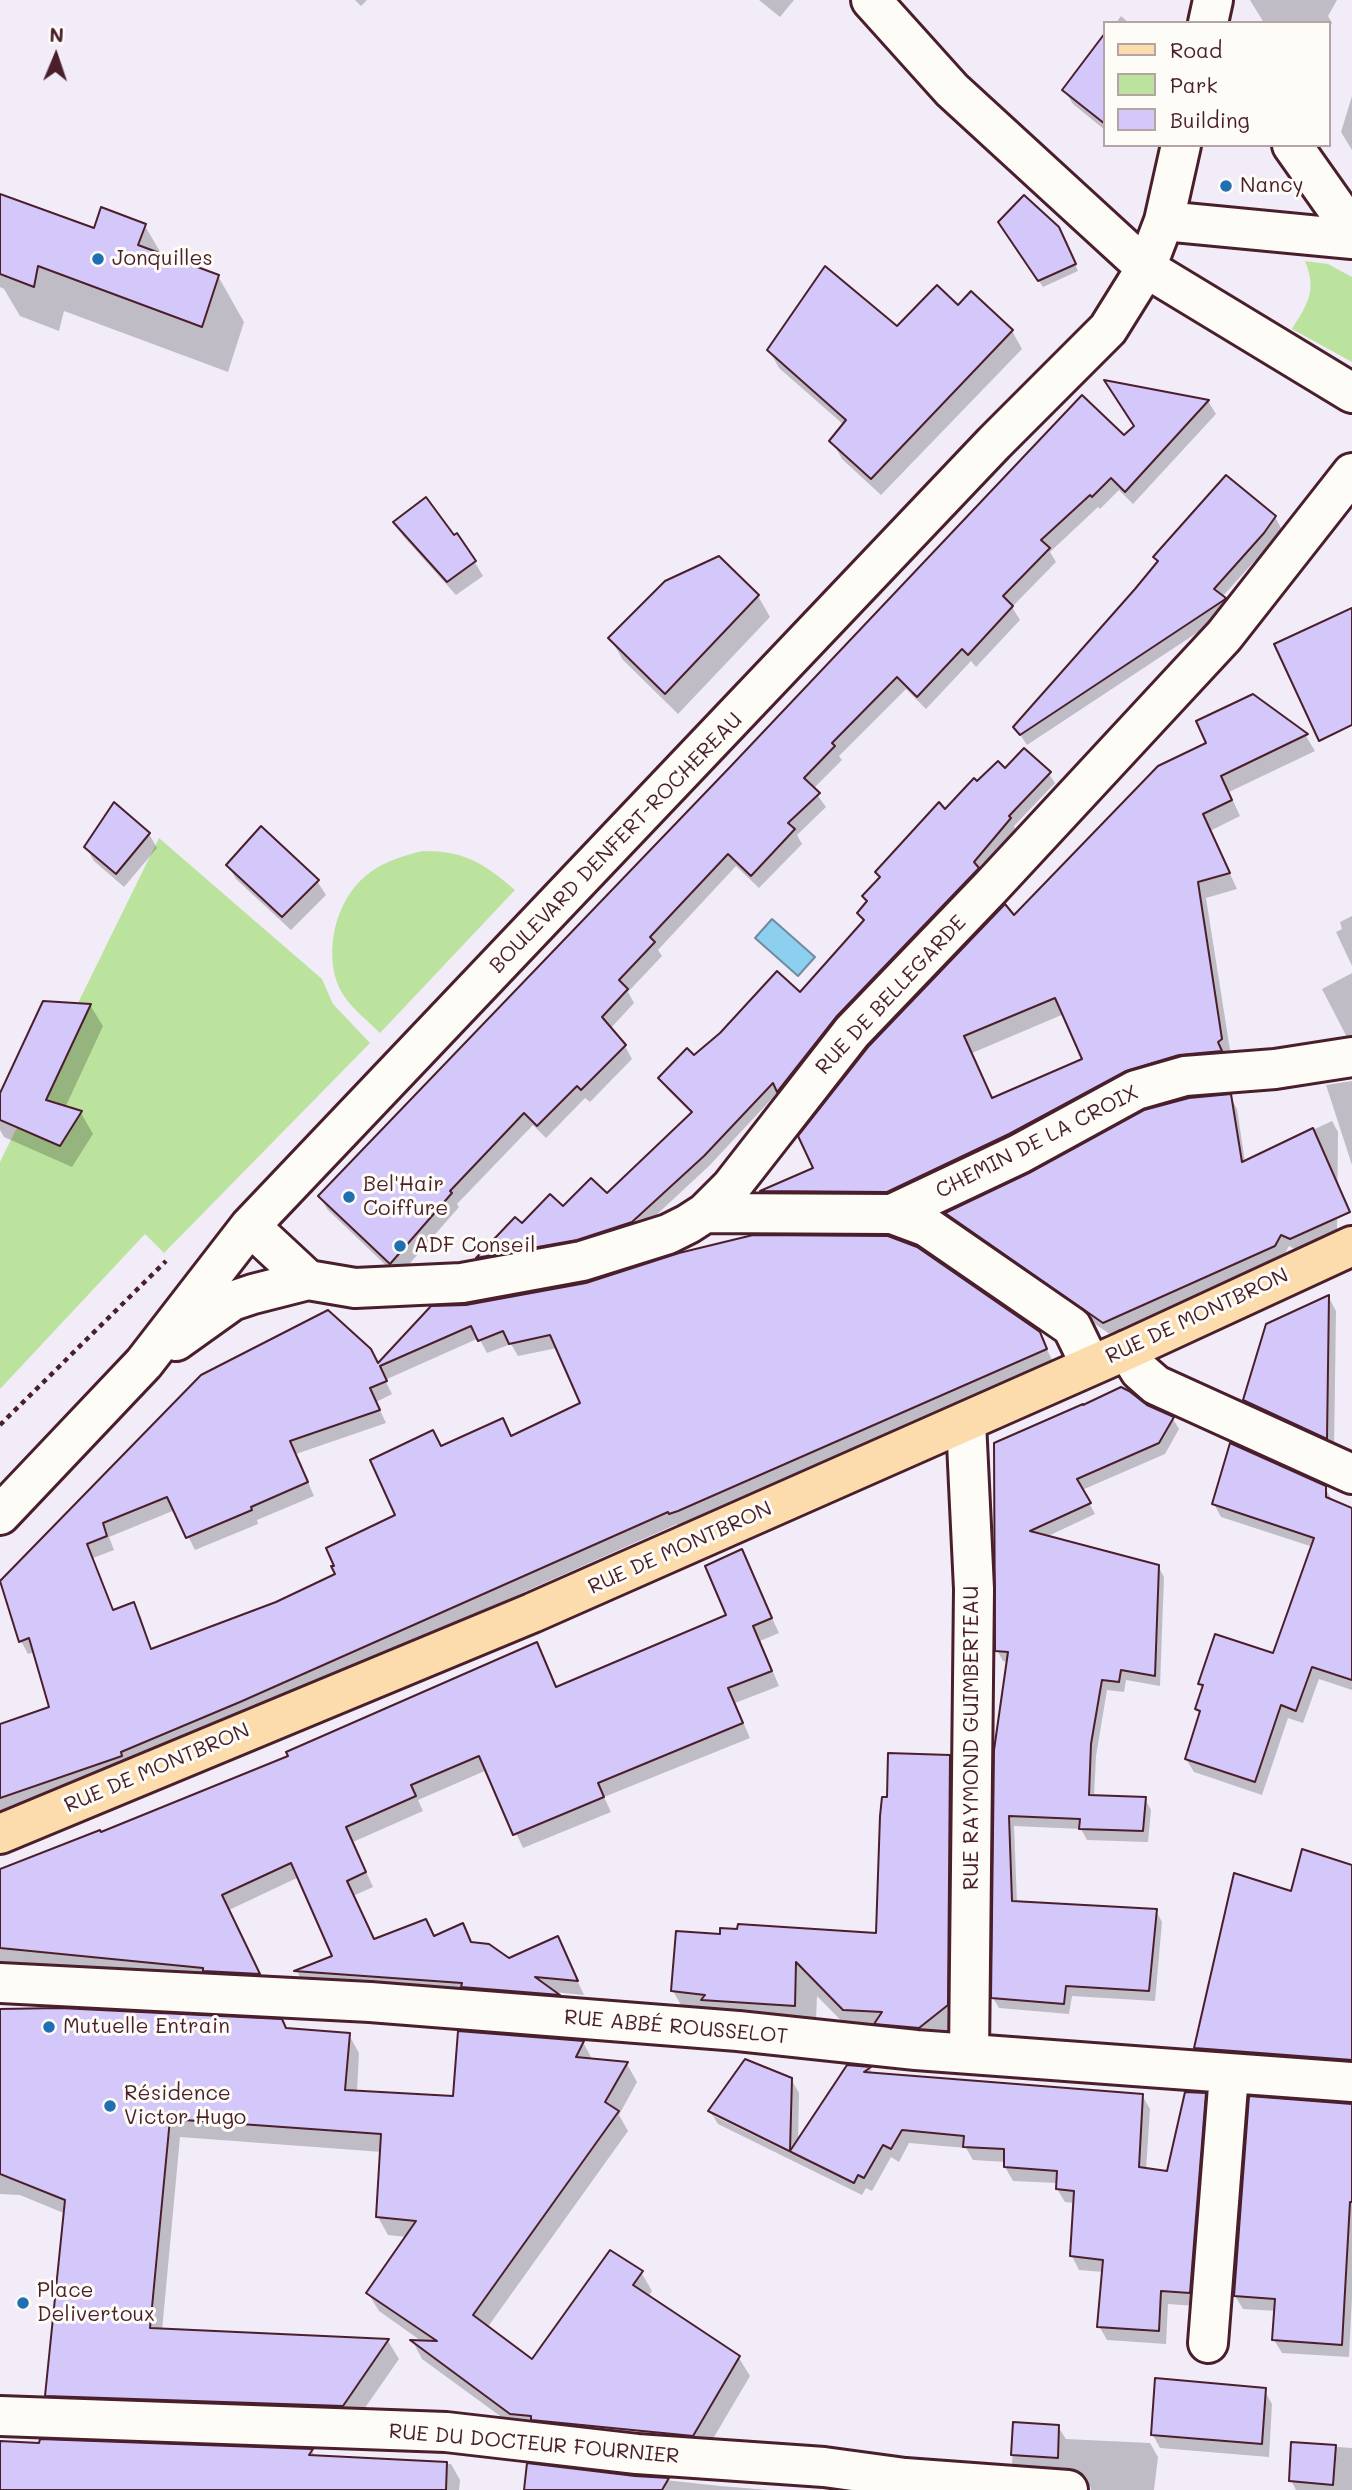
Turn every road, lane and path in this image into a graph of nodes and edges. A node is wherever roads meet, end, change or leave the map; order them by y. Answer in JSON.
{"nodes":[{"id":1,"x":872,"y":0,"type":"edge"},
{"id":2,"x":1213,"y":0,"type":"edge"},
{"id":3,"x":1208,"y":21,"type":"edge"},
{"id":4,"x":1181,"y":147,"type":"edge"},
{"id":5,"x":1293,"y":147,"type":"edge"},
{"id":6,"x":1164,"y":221,"type":"junction"},
{"id":7,"x":1352,"y":230,"type":"edge"},
{"id":8,"x":1352,"y":239,"type":"edge"},
{"id":9,"x":1146,"y":268,"type":"junction"},
{"id":10,"x":1352,"y":393,"type":"edge"},
{"id":11,"x":1352,"y":473,"type":"edge"},
{"id":12,"x":1352,"y":1057,"type":"edge"},
{"id":13,"x":705,"y":1213,"type":"junction"},
{"id":14,"x":892,"y":1214,"type":"junction"},
{"id":15,"x":250,"y":1226,"type":"junction"},
{"id":16,"x":1352,"y":1246,"type":"edge"},
{"id":17,"x":308,"y":1280,"type":"junction"},
{"id":18,"x":1127,"y":1350,"type":"junction"},
{"id":19,"x":144,"y":1363,"type":"junction"},
{"id":20,"x":1090,"y":1364,"type":"junction"},
{"id":21,"x":966,"y":1422,"type":"junction"},
{"id":22,"x":1352,"y":1474,"type":"edge"},
{"id":23,"x":0,"y":1515,"type":"edge"},
{"id":24,"x":0,"y":1834,"type":"edge"},
{"id":25,"x":0,"y":1983,"type":"edge"},
{"id":26,"x":970,"y":2054,"type":"junction"},
{"id":27,"x":1229,"y":2074,"type":"junction"},
{"id":28,"x":1352,"y":2082,"type":"edge"},
{"id":29,"x":1208,"y":2343,"type":"dead end"},
{"id":30,"x":0,"y":2416,"type":"edge"},
{"id":31,"x":1068,"y":2490,"type":"edge"}],
"edges":[{"from":1,"to":9,"type":"street"},
{"from":2,"to":3,"type":"street"},
{"from":4,"to":6,"type":"street","name":"BOULEVARD DENFERT-ROCHEREAU"},
{"from":5,"to":7,"type":"street"},
{"from":6,"to":8,"type":"street"},
{"from":6,"to":9,"type":"street","name":"BOULEVARD DENFERT-ROCHEREAU"},
{"from":9,"to":10,"type":"street"},
{"from":9,"to":15,"type":"street","name":"BOULEVARD DENFERT-ROCHEREAU"},
{"from":11,"to":13,"type":"street","name":"RUE DE BELLEGARDE"},
{"from":12,"to":14,"type":"street","name":"CHEMIN DE LA CROIX"},
{"from":13,"to":14,"type":"street"},
{"from":13,"to":17,"type":"street","name":"RUE DE BELLEGARDE"},
{"from":14,"to":20,"type":"street"},
{"from":15,"to":17,"type":"street"},
{"from":15,"to":19,"type":"street","name":"BOULEVARD DENFERT-ROCHEREAU"},
{"from":16,"to":18,"type":"main road","name":"RUE DE MONTBRON"},
{"from":17,"to":19,"type":"street","name":"RUE DE BELLEGARDE"},
{"from":18,"to":20,"type":"main road","name":"RUE DE MONTBRON"},
{"from":18,"to":22,"type":"street"},
{"from":19,"to":23,"type":"street","name":"BOULEVARD DENFERT-ROCHEREAU"},
{"from":20,"to":21,"type":"main road","name":"RUE DE MONTBRON"},
{"from":21,"to":24,"type":"main road","name":"RUE DE MONTBRON"},
{"from":21,"to":26,"type":"street","name":"RUE RAYMOND GUIMBERTEAU"},
{"from":25,"to":26,"type":"street","name":"RUE ABBÉ ROUSSELOT"},
{"from":26,"to":27,"type":"street","name":"RUE ABBÉ ROUSSELOT"},
{"from":27,"to":28,"type":"street","name":"RUE ABBÉ ROUSSELOT"},
{"from":27,"to":29,"type":"street"},
{"from":30,"to":31,"type":"street","name":"RUE DU DOCTEUR FOURNIER"}]}
